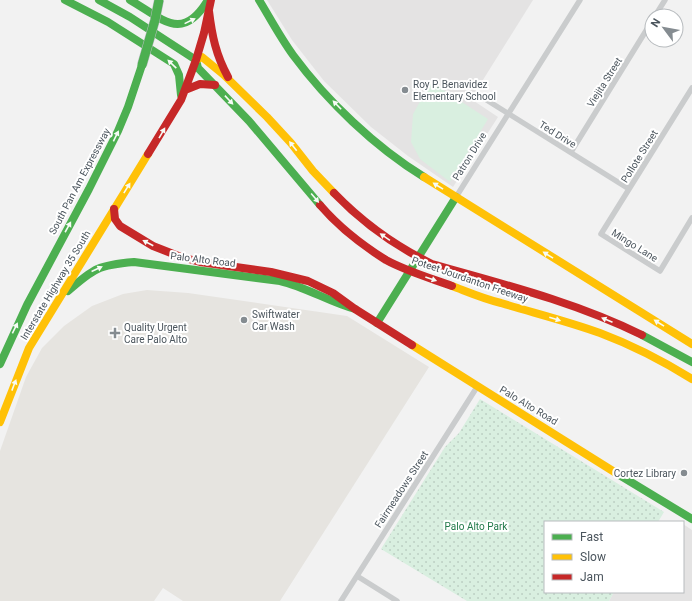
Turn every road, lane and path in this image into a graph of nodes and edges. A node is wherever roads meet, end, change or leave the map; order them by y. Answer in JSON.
{"nodes":[{"id":1,"x":65,"y":0,"type":"edge"},
{"id":2,"x":99,"y":0,"type":"edge"},
{"id":3,"x":130,"y":0,"type":"edge"},
{"id":4,"x":159,"y":0,"type":"edge"},
{"id":5,"x":208,"y":0,"type":"edge"},
{"id":6,"x":211,"y":0,"type":"edge"},
{"id":7,"x":259,"y":0,"type":"edge"},
{"id":8,"x":580,"y":0,"type":"edge"},
{"id":9,"x":209,"y":11,"type":"junction"},
{"id":10,"x":644,"y":33,"type":"edge"},
{"id":11,"x":196,"y":60,"type":"junction"},
{"id":12,"x":230,"y":80,"type":"junction"},
{"id":13,"x":215,"y":85,"type":"junction"},
{"id":14,"x":692,"y":88,"type":"edge"},
{"id":15,"x":185,"y":90,"type":"junction"},
{"id":16,"x":477,"y":94,"type":"dead end"},
{"id":17,"x":181,"y":100,"type":"junction"},
{"id":18,"x":509,"y":113,"type":"junction"},
{"id":19,"x":571,"y":152,"type":"junction"},
{"id":20,"x":629,"y":189,"type":"junction"},
{"id":21,"x":456,"y":197,"type":"junction"},
{"id":22,"x":114,"y":209,"type":"junction"},
{"id":23,"x":692,"y":218,"type":"edge"},
{"id":24,"x":690,"y":226,"type":"edge"},
{"id":25,"x":601,"y":234,"type":"joint"},
{"id":26,"x":418,"y":258,"type":"junction"},
{"id":27,"x":410,"y":271,"type":"junction"},
{"id":28,"x":57,"y":303,"type":"junction"},
{"id":29,"x":355,"y":309,"type":"junction"},
{"id":30,"x":377,"y":323,"type":"junction"},
{"id":31,"x":692,"y":344,"type":"edge"},
{"id":32,"x":692,"y":362,"type":"edge"},
{"id":33,"x":0,"y":364,"type":"edge"},
{"id":34,"x":692,"y":379,"type":"edge"},
{"id":35,"x":477,"y":387,"type":"junction"},
{"id":36,"x":0,"y":422,"type":"edge"},
{"id":37,"x":692,"y":519,"type":"edge"},
{"id":38,"x":357,"y":576,"type":"junction"},
{"id":39,"x":341,"y":601,"type":"edge"},
{"id":40,"x":397,"y":601,"type":"edge"}],
"edges":[{"from":17,"to":1,"type":"main road","one_way":true},
{"from":2,"to":11,"type":"main road","name":"Poteet Jourdanton Freeway"},
{"from":3,"to":5,"type":"main road","one_way":true},
{"from":33,"to":4,"type":"main road","name":"South Pan Am Expressway","one_way":true,"bridge":true},
{"from":6,"to":9,"type":"main road"},
{"from":21,"to":7,"type":"main road","one_way":true},
{"from":8,"to":18,"type":"street","name":"Patron Drive"},
{"from":9,"to":11,"type":"main road","name":"Interstate Highway 35 South"},
{"from":9,"to":12,"type":"main road"},
{"from":10,"to":19,"type":"street","name":"Viejita Street"},
{"from":11,"to":12,"type":"main road","name":"Poteet Jourdanton Freeway"},
{"from":11,"to":13,"type":"main road","name":"Poteet Jourdanton Freeway"},
{"from":11,"to":15,"type":"main road","name":"Interstate Highway 35 South"},
{"from":26,"to":12,"type":"main road","name":"Poteet Jourdanton Freeway","one_way":true},
{"from":13,"to":15,"type":"main road"},
{"from":13,"to":27,"type":"main road","name":"Poteet Jourdanton Freeway","one_way":true},
{"from":14,"to":20,"type":"street","name":"Pollote Street"},
{"from":15,"to":17,"type":"main road","name":"Interstate Highway 35 South"},
{"from":16,"to":18,"type":"street","name":"Ted Drive"},
{"from":22,"to":17,"type":"main road","name":"Interstate Highway 35 South","one_way":true},
{"from":18,"to":19,"type":"street","name":"Ted Drive"},
{"from":18,"to":21,"type":"street","name":"Patron Drive"},
{"from":19,"to":20,"type":"street","name":"Ted Drive"},
{"from":20,"to":25,"type":"street","name":"Pollote Street"},
{"from":21,"to":26,"type":"main road","name":"Patron Drive"},
{"from":31,"to":21,"type":"main road","one_way":true},
{"from":22,"to":28,"type":"main road","name":"Interstate Highway 35 South"},
{"from":29,"to":22,"type":"main road","name":"Palo Alto Road","one_way":true},
{"from":23,"to":24,"type":"street"},
{"from":24,"to":25,"type":"street","name":"Mingo Lane"},
{"from":26,"to":27,"type":"main road","name":"Patron Drive"},
{"from":32,"to":26,"type":"main road","name":"Poteet Jourdanton Freeway","one_way":true},
{"from":27,"to":30,"type":"main road","name":"Patron Drive"},
{"from":27,"to":34,"type":"main road","name":"Poteet Jourdanton Freeway","one_way":true},
{"from":28,"to":29,"type":"main road","name":"Palo Alto Road","one_way":true},
{"from":36,"to":28,"type":"main road","name":"Interstate Highway 35 South","one_way":true},
{"from":29,"to":30,"type":"main road","name":"Palo Alto Road"},
{"from":30,"to":35,"type":"main road","name":"Palo Alto Road"},
{"from":35,"to":37,"type":"main road","name":"Palo Alto Road"},
{"from":35,"to":38,"type":"street","name":"Fairmeadows Street"},
{"from":38,"to":39,"type":"street","name":"Fairmeadows Street"},
{"from":38,"to":40,"type":"street"}]}
